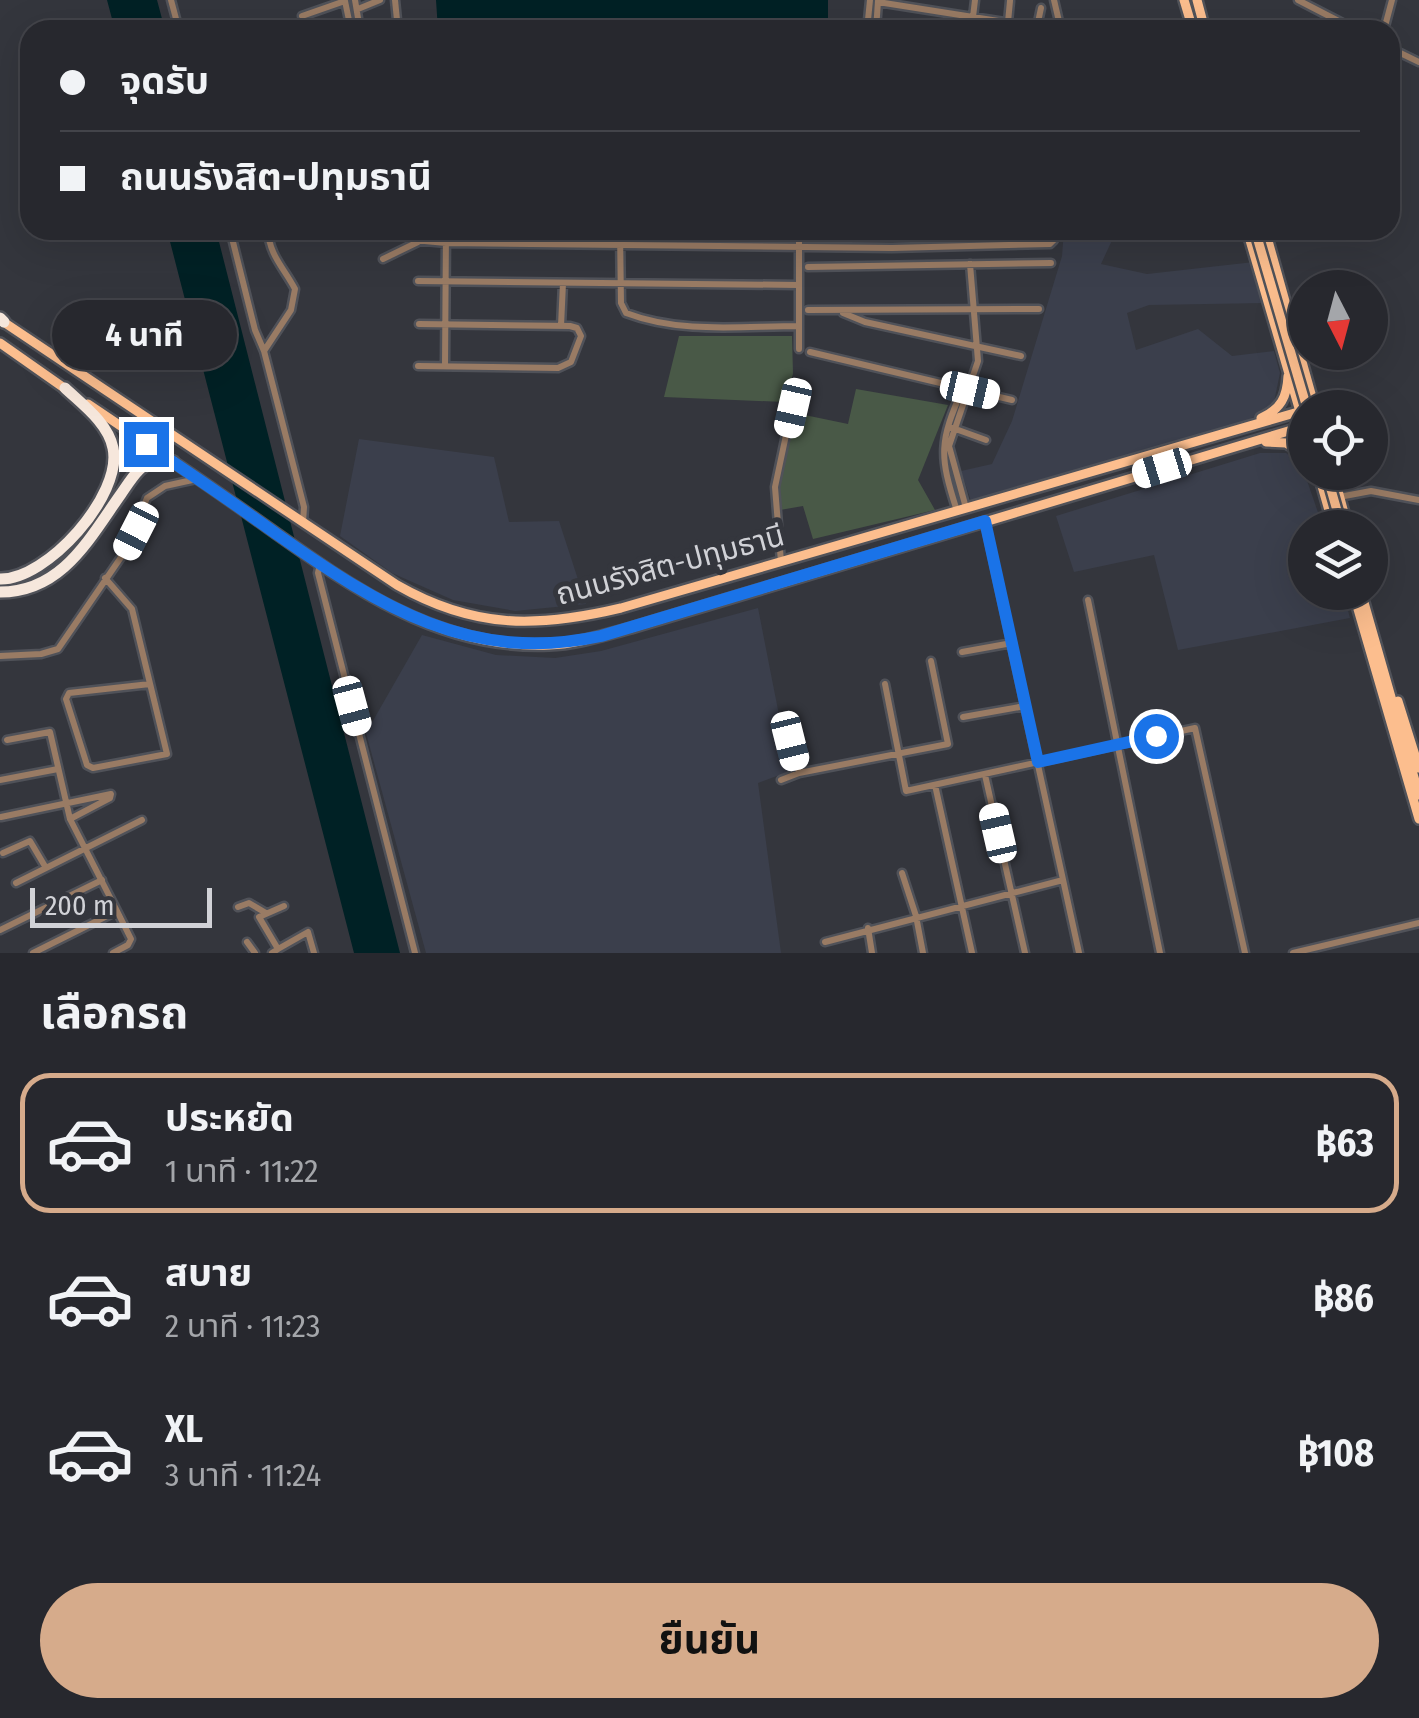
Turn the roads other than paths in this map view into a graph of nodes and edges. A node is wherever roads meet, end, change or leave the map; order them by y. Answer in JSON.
{"nodes":[{"id":1,"x":345,"y":0,"type":"edge"},
{"id":2,"x":355,"y":0,"type":"edge"},
{"id":3,"x":380,"y":0,"type":"edge"},
{"id":4,"x":975,"y":0,"type":"edge"},
{"id":5,"x":1298,"y":0,"type":"edge"},
{"id":6,"x":1324,"y":0,"type":"edge"},
{"id":7,"x":875,"y":1,"type":"edge"},
{"id":8,"x":1040,"y":8,"type":"dead end"},
{"id":9,"x":358,"y":9,"type":"junction"},
{"id":10,"x":1322,"y":12,"type":"junction"},
{"id":11,"x":302,"y":16,"type":"dead end"},
{"id":12,"x":972,"y":16,"type":"junction"},
{"id":13,"x":359,"y":20,"type":"edge"},
{"id":14,"x":996,"y":20,"type":"edge"},
{"id":15,"x":1039,"y":20,"type":"edge"},
{"id":16,"x":1337,"y":20,"type":"edge"},
{"id":17,"x":232,"y":240,"type":"edge"},
{"id":18,"x":268,"y":240,"type":"edge"},
{"id":19,"x":620,"y":240,"type":"edge"},
{"id":20,"x":737,"y":240,"type":"edge"},
{"id":21,"x":799,"y":240,"type":"edge"},
{"id":22,"x":858,"y":240,"type":"edge"},
{"id":23,"x":915,"y":240,"type":"edge"},
{"id":24,"x":970,"y":240,"type":"edge"},
{"id":25,"x":1000,"y":240,"type":"edge"},
{"id":26,"x":1254,"y":240,"type":"edge"},
{"id":27,"x":1254,"y":240,"type":"edge"},
{"id":28,"x":1268,"y":240,"type":"edge"},
{"id":29,"x":420,"y":241,"type":"joint"},
{"id":30,"x":446,"y":243,"type":"junction"},
{"id":31,"x":970,"y":245,"type":"junction"},
{"id":32,"x":620,"y":247,"type":"junction"},
{"id":33,"x":799,"y":247,"type":"junction"},
{"id":34,"x":737,"y":248,"type":"junction"},
{"id":35,"x":858,"y":248,"type":"junction"},
{"id":36,"x":915,"y":248,"type":"junction"},
{"id":37,"x":384,"y":259,"type":"dead end"},
{"id":38,"x":1051,"y":263,"type":"dead end"},
{"id":39,"x":970,"y":264,"type":"junction"},
{"id":40,"x":808,"y":267,"type":"dead end"},
{"id":41,"x":418,"y":281,"type":"dead end"},
{"id":42,"x":446,"y":282,"type":"junction"},
{"id":43,"x":563,"y":283,"type":"junction"},
{"id":44,"x":620,"y":284,"type":"junction"},
{"id":45,"x":799,"y":285,"type":"junction"},
{"id":46,"x":1039,"y":308,"type":"dead end"},
{"id":47,"x":975,"y":309,"type":"junction"},
{"id":48,"x":808,"y":310,"type":"dead end"},
{"id":49,"x":1288,"y":311,"type":"edge"},
{"id":50,"x":840,"y":312,"type":"junction"},
{"id":51,"x":1,"y":320,"type":"edge"},
{"id":52,"x":419,"y":324,"type":"dead end"},
{"id":53,"x":446,"y":326,"type":"junction"},
{"id":54,"x":561,"y":326,"type":"junction"},
{"id":55,"x":799,"y":326,"type":"junction"},
{"id":56,"x":1279,"y":337,"type":"junction"},
{"id":57,"x":1288,"y":339,"type":"edge"},
{"id":58,"x":0,"y":344,"type":"edge"},
{"id":59,"x":978,"y":345,"type":"junction"},
{"id":60,"x":799,"y":349,"type":"dead end"},
{"id":61,"x":264,"y":351,"type":"junction"},
{"id":62,"x":810,"y":352,"type":"dead end"},
{"id":63,"x":1022,"y":356,"type":"dead end"},
{"id":64,"x":418,"y":366,"type":"dead end"},
{"id":65,"x":446,"y":366,"type":"junction"},
{"id":66,"x":1288,"y":370,"type":"junction"},
{"id":67,"x":65,"y":388,"type":"junction"},
{"id":68,"x":796,"y":388,"type":"dead end"},
{"id":69,"x":966,"y":389,"type":"junction"},
{"id":70,"x":1299,"y":390,"type":"edge"},
{"id":71,"x":1303,"y":390,"type":"edge"},
{"id":72,"x":1012,"y":400,"type":"dead end"},
{"id":73,"x":1288,"y":414,"type":"edge"},
{"id":74,"x":950,"y":427,"type":"junction"},
{"id":75,"x":1231,"y":432,"type":"junction"},
{"id":76,"x":1288,"y":432,"type":"edge"},
{"id":77,"x":986,"y":440,"type":"dead end"},
{"id":78,"x":1288,"y":444,"type":"edge"},
{"id":79,"x":1234,"y":446,"type":"junction"},
{"id":80,"x":173,"y":462,"type":"junction"},
{"id":81,"x":198,"y":479,"type":"junction"},
{"id":82,"x":1323,"y":490,"type":"edge"},
{"id":83,"x":1336,"y":490,"type":"edge"},
{"id":84,"x":1339,"y":497,"type":"junction"},
{"id":85,"x":1419,"y":500,"type":"edge"},
{"id":86,"x":1328,"y":508,"type":"joint"},
{"id":87,"x":961,"y":510,"type":"junction"},
{"id":88,"x":1342,"y":510,"type":"edge"},
{"id":89,"x":300,"y":520,"type":"junction"},
{"id":90,"x":985,"y":521,"type":"junction"},
{"id":91,"x":907,"y":526,"type":"junction"},
{"id":92,"x":912,"y":543,"type":"junction"},
{"id":93,"x":781,"y":562,"type":"junction"},
{"id":94,"x":320,"y":564,"type":"junction"},
{"id":95,"x":106,"y":578,"type":"junction"},
{"id":96,"x":0,"y":579,"type":"edge"},
{"id":97,"x":0,"y":592,"type":"edge"},
{"id":98,"x":1088,"y":600,"type":"dead end"},
{"id":99,"x":1358,"y":610,"type":"edge"},
{"id":100,"x":1366,"y":610,"type":"edge"},
{"id":101,"x":1370,"y":610,"type":"edge"},
{"id":102,"x":1012,"y":643,"type":"junction"},
{"id":103,"x":962,"y":652,"type":"dead end"},
{"id":104,"x":0,"y":656,"type":"edge"},
{"id":105,"x":931,"y":660,"type":"dead end"},
{"id":106,"x":150,"y":684,"type":"junction"},
{"id":107,"x":885,"y":684,"type":"dead end"},
{"id":108,"x":1025,"y":706,"type":"junction"},
{"id":109,"x":964,"y":717,"type":"dead end"},
{"id":110,"x":7,"y":740,"type":"dead end"},
{"id":111,"x":790,"y":741,"type":"dead end"},
{"id":112,"x":1119,"y":744,"type":"junction"},
{"id":113,"x":898,"y":754,"type":"junction"},
{"id":114,"x":1038,"y":762,"type":"junction"},
{"id":115,"x":1419,"y":768,"type":"edge"},
{"id":116,"x":58,"y":769,"type":"junction"},
{"id":117,"x":798,"y":774,"type":"junction"},
{"id":118,"x":985,"y":774,"type":"junction"},
{"id":119,"x":0,"y":780,"type":"edge"},
{"id":120,"x":781,"y":780,"type":"dead end"},
{"id":121,"x":935,"y":786,"type":"junction"},
{"id":122,"x":1419,"y":796,"type":"edge"},
{"id":123,"x":66,"y":804,"type":"junction"},
{"id":124,"x":2,"y":817,"type":"edge"},
{"id":125,"x":70,"y":820,"type":"junction"},
{"id":126,"x":142,"y":820,"type":"dead end"},
{"id":127,"x":1419,"y":820,"type":"edge"},
{"id":128,"x":86,"y":848,"type":"junction"},
{"id":129,"x":2,"y":853,"type":"dead end"},
{"id":130,"x":46,"y":868,"type":"junction"},
{"id":131,"x":902,"y":872,"type":"dead end"},
{"id":132,"x":102,"y":880,"type":"junction"},
{"id":133,"x":1062,"y":880,"type":"junction"},
{"id":134,"x":16,"y":883,"type":"dead end"},
{"id":135,"x":1012,"y":892,"type":"junction"},
{"id":136,"x":962,"y":905,"type":"junction"},
{"id":137,"x":284,"y":906,"type":"dead end"},
{"id":138,"x":238,"y":907,"type":"dead end"},
{"id":139,"x":118,"y":911,"type":"junction"},
{"id":140,"x":266,"y":914,"type":"junction"},
{"id":141,"x":916,"y":916,"type":"junction"},
{"id":142,"x":1419,"y":924,"type":"edge"},
{"id":143,"x":868,"y":928,"type":"junction"},
{"id":144,"x":0,"y":930,"type":"edge"},
{"id":145,"x":247,"y":942,"type":"dead end"},
{"id":146,"x":825,"y":942,"type":"dead end"},
{"id":147,"x":275,"y":951,"type":"edge"},
{"id":148,"x":33,"y":953,"type":"edge"},
{"id":149,"x":113,"y":953,"type":"edge"},
{"id":150,"x":255,"y":953,"type":"edge"},
{"id":151,"x":314,"y":953,"type":"edge"},
{"id":152,"x":415,"y":953,"type":"edge"},
{"id":153,"x":872,"y":953,"type":"edge"},
{"id":154,"x":924,"y":953,"type":"edge"},
{"id":155,"x":972,"y":953,"type":"edge"},
{"id":156,"x":1026,"y":953,"type":"edge"},
{"id":157,"x":1079,"y":953,"type":"edge"},
{"id":158,"x":1160,"y":953,"type":"edge"},
{"id":159,"x":1245,"y":953,"type":"edge"},
{"id":160,"x":1293,"y":953,"type":"edge"}],
"edges":[{"from":1,"to":11,"type":"street"},
{"from":2,"to":9,"type":"street"},
{"from":3,"to":9,"type":"street"},
{"from":4,"to":12,"type":"street"},
{"from":5,"to":10,"type":"street"},
{"from":6,"to":10,"type":"street"},
{"from":7,"to":12,"type":"street"},
{"from":8,"to":15,"type":"street"},
{"from":9,"to":13,"type":"street"},
{"from":10,"to":16,"type":"street"},
{"from":12,"to":14,"type":"street"},
{"from":17,"to":61,"type":"street"},
{"from":18,"to":61,"type":"street"},
{"from":19,"to":32,"type":"street"},
{"from":20,"to":34,"type":"street"},
{"from":21,"to":33,"type":"street"},
{"from":22,"to":35,"type":"street"},
{"from":23,"to":36,"type":"street"},
{"from":24,"to":31,"type":"street"},
{"from":25,"to":31,"type":"street"},
{"from":26,"to":56,"type":"main road"},
{"from":27,"to":71,"type":"main road","bridge":true},
{"from":28,"to":49,"type":"main road"},
{"from":29,"to":30,"type":"street"},
{"from":29,"to":37,"type":"street"},
{"from":30,"to":32,"type":"street"},
{"from":30,"to":42,"type":"street"},
{"from":31,"to":36,"type":"street"},
{"from":32,"to":34,"type":"street"},
{"from":32,"to":44,"type":"street"},
{"from":33,"to":34,"type":"street"},
{"from":33,"to":35,"type":"street"},
{"from":33,"to":45,"type":"street"},
{"from":35,"to":36,"type":"street"},
{"from":38,"to":39,"type":"street"},
{"from":39,"to":40,"type":"street"},
{"from":39,"to":47,"type":"street"},
{"from":41,"to":42,"type":"street"},
{"from":42,"to":43,"type":"street"},
{"from":42,"to":53,"type":"street"},
{"from":43,"to":44,"type":"street"},
{"from":43,"to":54,"type":"street"},
{"from":44,"to":45,"type":"street"},
{"from":44,"to":55,"type":"street"},
{"from":45,"to":55,"type":"street"},
{"from":46,"to":47,"type":"street"},
{"from":47,"to":50,"type":"street"},
{"from":47,"to":59,"type":"street"},
{"from":48,"to":50,"type":"street"},
{"from":50,"to":59,"type":"street"},
{"from":51,"to":89,"type":"main road","name":"ถนนรังสิต-ปทุมธานี"},
{"from":52,"to":53,"type":"street"},
{"from":53,"to":54,"type":"street"},
{"from":53,"to":65,"type":"street"},
{"from":54,"to":65,"type":"street"},
{"from":55,"to":60,"type":"street"},
{"from":56,"to":57,"type":"main road"},
{"from":56,"to":66,"type":"main road"},
{"from":58,"to":67,"type":"main road","name":"ถนนรังสิต-ปทุมธานี"},
{"from":59,"to":63,"type":"street"},
{"from":59,"to":69,"type":"street"},
{"from":61,"to":89,"type":"street"},
{"from":62,"to":69,"type":"street"},
{"from":64,"to":65,"type":"street"},
{"from":66,"to":70,"type":"main road"},
{"from":66,"to":75,"type":"main road"},
{"from":67,"to":80,"type":"main road","name":"ถนนรังสิต-ปทุมธานี"},
{"from":67,"to":96,"type":"highway"},
{"from":68,"to":93,"type":"street"},
{"from":69,"to":72,"type":"street"},
{"from":69,"to":74,"type":"street"},
{"from":73,"to":75,"type":"main road","name":"ถนนรังสิต-ปทุมธานี"},
{"from":74,"to":77,"type":"street"},
{"from":74,"to":87,"type":"street"},
{"from":75,"to":87,"type":"main road","name":"ถนนรังสิต-ปทุมธานี"},
{"from":76,"to":79,"type":"main road","name":"ถนนรังสิต-ปทุมธานี"},
{"from":78,"to":79,"type":"main road"},
{"from":79,"to":90,"type":"main road","name":"ถนนรังสิต-ปทุมธานี"},
{"from":80,"to":81,"type":"main road","name":"ถนนรังสิต-ปทุมธานี"},
{"from":80,"to":97,"type":"highway"},
{"from":81,"to":94,"type":"main road","name":"ถนนรังสิต-ปทุมธานี"},
{"from":81,"to":95,"type":"street"},
{"from":82,"to":86,"type":"main road"},
{"from":83,"to":84,"type":"main road"},
{"from":84,"to":85,"type":"street"},
{"from":84,"to":86,"type":"main road"},
{"from":84,"to":88,"type":"main road"},
{"from":87,"to":91,"type":"main road","name":"ถนนรังสิต-ปทุมธานี"},
{"from":89,"to":93,"type":"main road","name":"ถนนรังสิต-ปทุมธานี"},
{"from":90,"to":92,"type":"main road","name":"ถนนรังสิต-ปทุมธานี"},
{"from":90,"to":102,"type":"street"},
{"from":91,"to":92,"type":"main road"},
{"from":91,"to":93,"type":"main road","name":"ถนนรังสิต-ปทุมธานี"},
{"from":92,"to":94,"type":"main road","name":"ถนนรังสิต-ปทุมธานี"},
{"from":94,"to":152,"type":"street"},
{"from":95,"to":104,"type":"street"},
{"from":95,"to":106,"type":"street"},
{"from":98,"to":112,"type":"street"},
{"from":99,"to":127,"type":"main road"},
{"from":100,"to":122,"type":"main road"},
{"from":101,"to":115,"type":"main road"},
{"from":102,"to":103,"type":"street"},
{"from":102,"to":108,"type":"street"},
{"from":105,"to":113,"type":"street"},
{"from":106,"to":106,"type":"street"},
{"from":107,"to":113,"type":"street"},
{"from":108,"to":109,"type":"street"},
{"from":108,"to":114,"type":"street"},
{"from":110,"to":116,"type":"street"},
{"from":111,"to":117,"type":"street"},
{"from":112,"to":114,"type":"street"},
{"from":112,"to":158,"type":"street"},
{"from":112,"to":159,"type":"street"},
{"from":113,"to":117,"type":"street"},
{"from":113,"to":121,"type":"street"},
{"from":114,"to":118,"type":"street"},
{"from":114,"to":133,"type":"street"},
{"from":116,"to":119,"type":"street"},
{"from":116,"to":123,"type":"street"},
{"from":117,"to":120,"type":"street"},
{"from":118,"to":121,"type":"street"},
{"from":118,"to":135,"type":"street"},
{"from":121,"to":136,"type":"street"},
{"from":123,"to":124,"type":"street"},
{"from":123,"to":125,"type":"street"},
{"from":123,"to":125,"type":"street"},
{"from":125,"to":128,"type":"street"},
{"from":126,"to":128,"type":"street"},
{"from":128,"to":130,"type":"street"},
{"from":128,"to":132,"type":"street"},
{"from":129,"to":130,"type":"street"},
{"from":130,"to":134,"type":"street"},
{"from":131,"to":141,"type":"street"},
{"from":132,"to":139,"type":"street"},
{"from":132,"to":144,"type":"street"},
{"from":133,"to":135,"type":"street"},
{"from":133,"to":157,"type":"street"},
{"from":135,"to":136,"type":"street"},
{"from":135,"to":156,"type":"street"},
{"from":136,"to":141,"type":"street"},
{"from":136,"to":155,"type":"street"},
{"from":137,"to":140,"type":"street"},
{"from":138,"to":140,"type":"street"},
{"from":139,"to":148,"type":"street"},
{"from":139,"to":149,"type":"street"},
{"from":140,"to":147,"type":"street"},
{"from":141,"to":143,"type":"street"},
{"from":141,"to":154,"type":"street"},
{"from":142,"to":160,"type":"street"},
{"from":143,"to":146,"type":"street"},
{"from":143,"to":153,"type":"street"},
{"from":145,"to":150,"type":"street"},
{"from":147,"to":151,"type":"street"}]}
